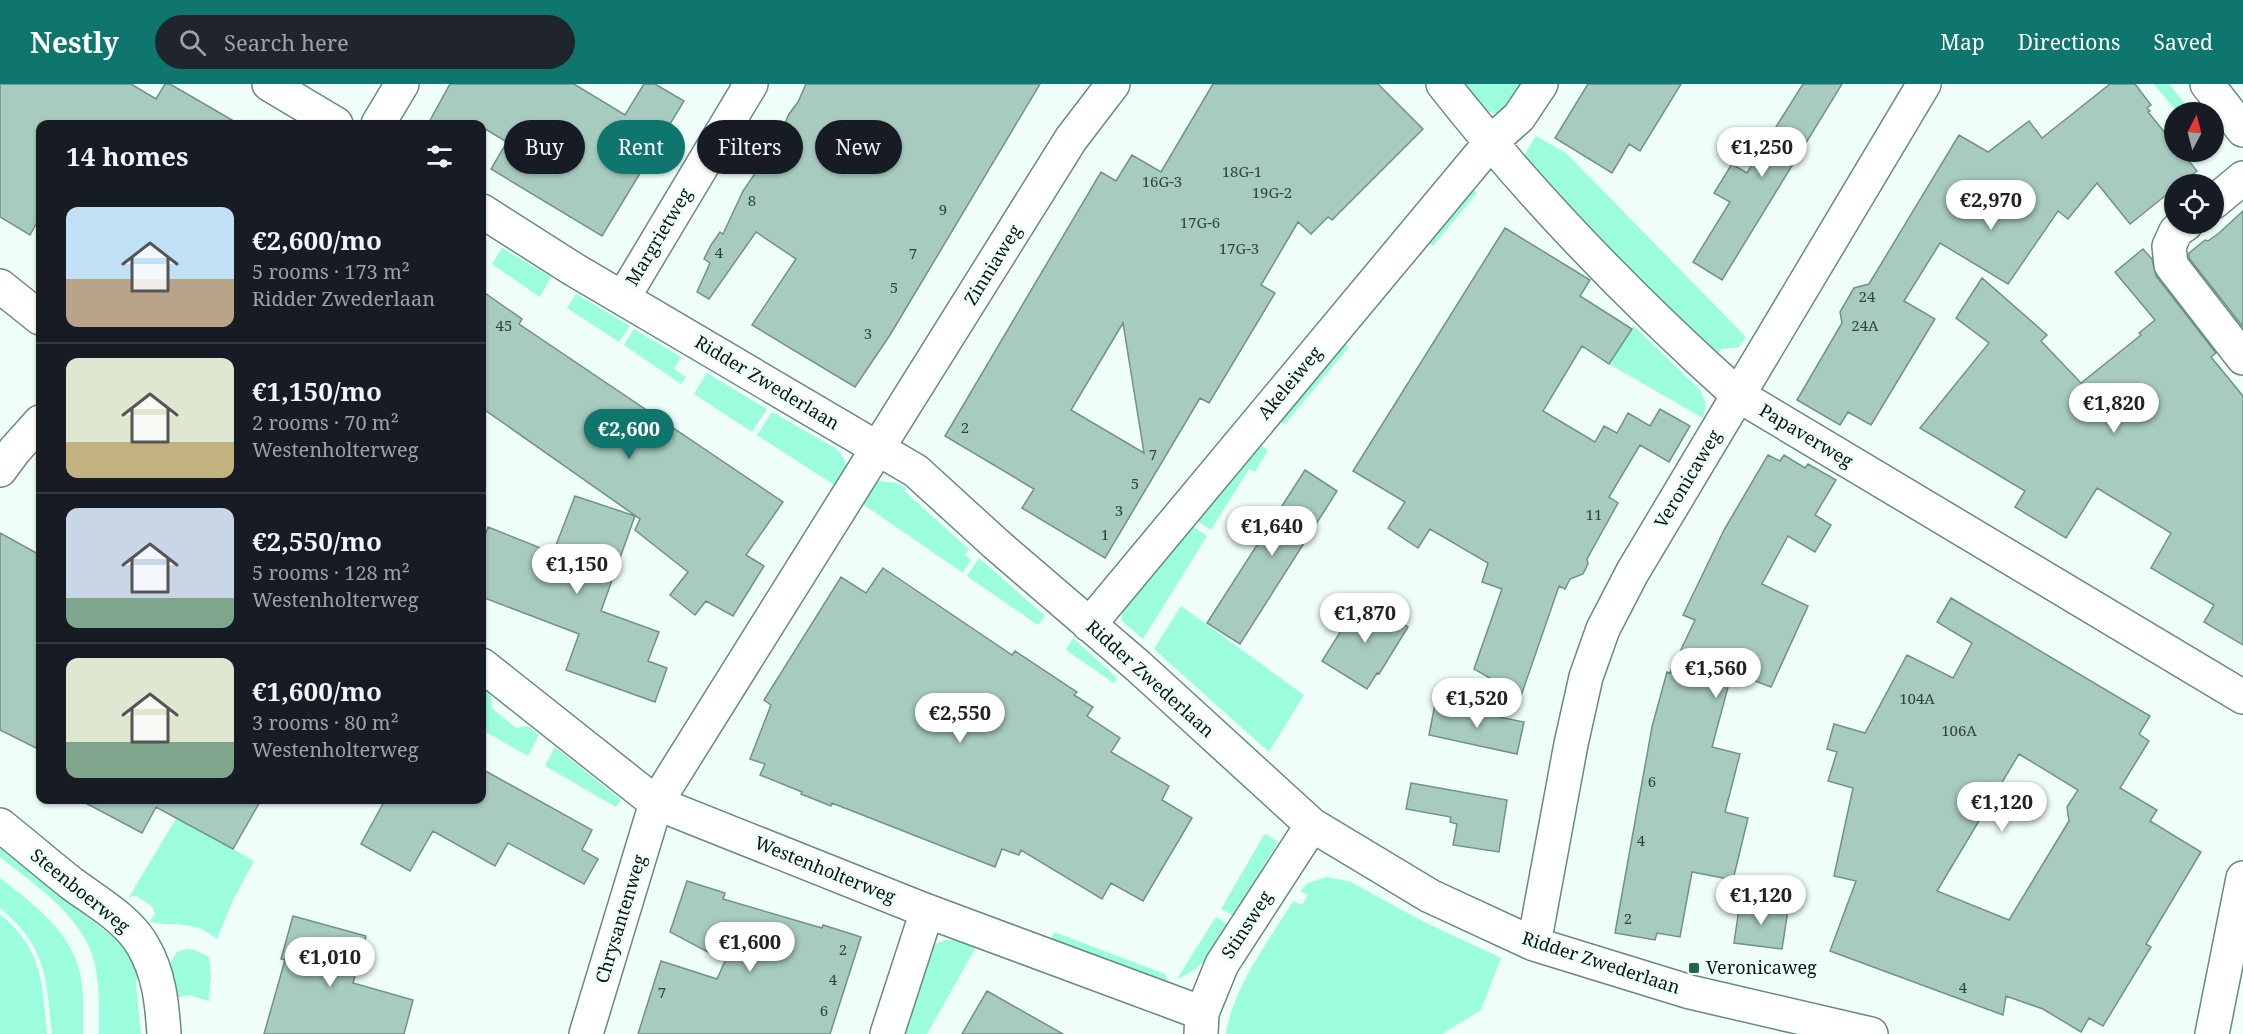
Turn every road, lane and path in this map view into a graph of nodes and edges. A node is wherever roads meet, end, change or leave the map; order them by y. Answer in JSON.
{"nodes":[{"id":1,"x":269,"y":84,"type":"edge"},
{"id":2,"x":402,"y":84,"type":"edge"},
{"id":3,"x":751,"y":84,"type":"edge"},
{"id":4,"x":1443,"y":84,"type":"edge"},
{"id":5,"x":1541,"y":84,"type":"edge"},
{"id":6,"x":1924,"y":84,"type":"edge"},
{"id":7,"x":2207,"y":84,"type":"edge"},
{"id":8,"x":1102,"y":87,"type":"edge"},
{"id":9,"x":329,"y":120,"type":"edge"},
{"id":10,"x":380,"y":120,"type":"edge"},
{"id":11,"x":2243,"y":130,"type":"edge"},
{"id":12,"x":1491,"y":142,"type":"junction"},
{"id":13,"x":2243,"y":178,"type":"edge"},
{"id":14,"x":2224,"y":194,"type":"edge"},
{"id":15,"x":486,"y":214,"type":"edge"},
{"id":16,"x":2175,"y":234,"type":"edge"},
{"id":17,"x":0,"y":286,"type":"edge"},
{"id":18,"x":623,"y":298,"type":"junction"},
{"id":19,"x":36,"y":315,"type":"edge"},
{"id":20,"x":2243,"y":358,"type":"edge"},
{"id":21,"x":1738,"y":395,"type":"junction"},
{"id":22,"x":36,"y":426,"type":"edge"},
{"id":23,"x":877,"y":448,"type":"junction"},
{"id":24,"x":0,"y":470,"type":"edge"},
{"id":25,"x":1089,"y":625,"type":"junction"},
{"id":26,"x":486,"y":668,"type":"edge"},
{"id":27,"x":2243,"y":697,"type":"edge"},
{"id":28,"x":656,"y":803,"type":"junction"},
{"id":29,"x":0,"y":825,"type":"edge"},
{"id":30,"x":1312,"y":825,"type":"junction"},
{"id":31,"x":2243,"y":878,"type":"edge"},
{"id":32,"x":927,"y":911,"type":"junction"},
{"id":33,"x":1534,"y":944,"type":"junction"},
{"id":34,"x":1202,"y":1023,"type":"edge"},
{"id":35,"x":164,"y":1034,"type":"edge"},
{"id":36,"x":586,"y":1034,"type":"edge"},
{"id":37,"x":887,"y":1034,"type":"edge"},
{"id":38,"x":1871,"y":1034,"type":"edge"},
{"id":39,"x":2212,"y":1034,"type":"edge"}],
"edges":[{"from":1,"to":9,"type":"street"},
{"from":2,"to":10,"type":"street"},
{"from":3,"to":18,"type":"street","name":"Margrietweg"},
{"from":4,"to":12,"type":"street","name":"Papaverweg"},
{"from":5,"to":12,"type":"street","name":"Akeleiweg"},
{"from":6,"to":21,"type":"street","name":"Veronicaweg"},
{"from":7,"to":11,"type":"street"},
{"from":8,"to":23,"type":"street","name":"Zinniaweg"},
{"from":12,"to":21,"type":"street","name":"Papaverweg"},
{"from":12,"to":25,"type":"street","name":"Akeleiweg"},
{"from":13,"to":14,"type":"street"},
{"from":15,"to":18,"type":"street","name":"Ridder Zwederlaan"},
{"from":16,"to":20,"type":"street"},
{"from":17,"to":19,"type":"street"},
{"from":18,"to":23,"type":"street","name":"Ridder Zwederlaan"},
{"from":21,"to":27,"type":"street","name":"Papaverweg"},
{"from":21,"to":33,"type":"street","name":"Veronicaweg"},
{"from":22,"to":24,"type":"street"},
{"from":23,"to":25,"type":"street","name":"Ridder Zwederlaan"},
{"from":23,"to":28,"type":"street","name":"Zinniaweg"},
{"from":25,"to":30,"type":"street","name":"Ridder Zwederlaan"},
{"from":26,"to":28,"type":"street","name":"Westenholterweg"},
{"from":28,"to":32,"type":"street","name":"Westenholterweg"},
{"from":28,"to":36,"type":"street","name":"Chrysantenweg"},
{"from":29,"to":35,"type":"street","name":"Steenboerweg"},
{"from":30,"to":33,"type":"street","name":"Ridder Zwederlaan"},
{"from":30,"to":34,"type":"street","name":"Stinsweg"},
{"from":31,"to":39,"type":"street"},
{"from":32,"to":34,"type":"street","name":"Westenholterweg"},
{"from":32,"to":37,"type":"street"},
{"from":33,"to":38,"type":"street","name":"Ridder Zwederlaan"}]}
